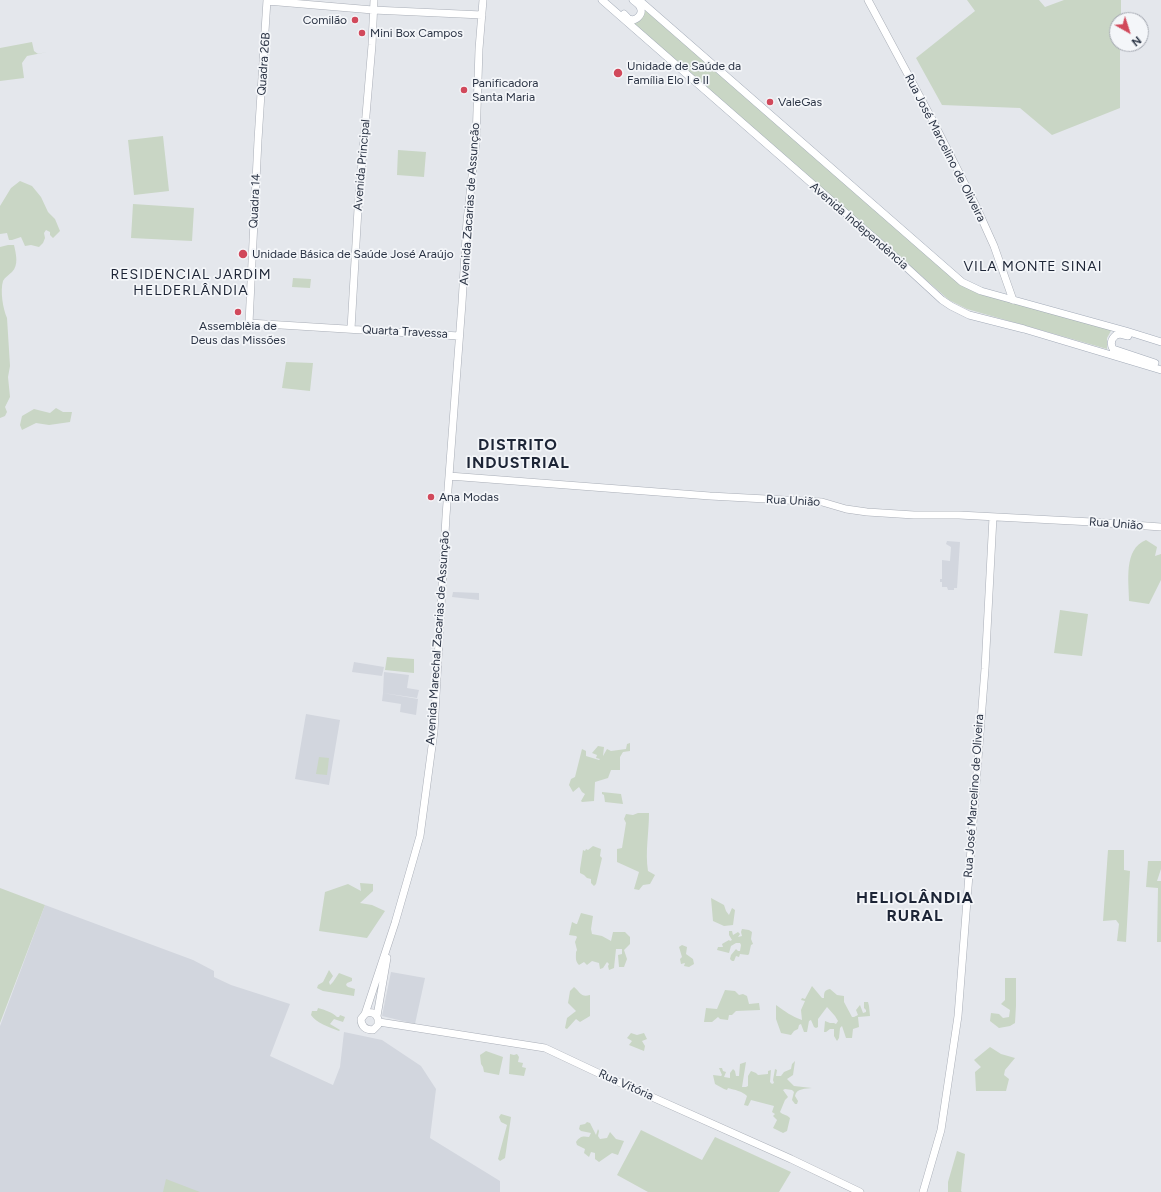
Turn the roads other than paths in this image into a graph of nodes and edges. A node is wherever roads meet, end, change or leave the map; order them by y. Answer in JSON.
{"nodes":[{"id":1,"x":374,"y":0,"type":"edge"},
{"id":2,"x":483,"y":0,"type":"edge"},
{"id":3,"x":602,"y":0,"type":"edge"},
{"id":4,"x":607,"y":0,"type":"edge"},
{"id":5,"x":633,"y":0,"type":"edge"},
{"id":6,"x":639,"y":0,"type":"edge"},
{"id":7,"x":868,"y":0,"type":"edge"},
{"id":8,"x":267,"y":1,"type":"edge"},
{"id":9,"x":373,"y":10,"type":"junction"},
{"id":10,"x":482,"y":16,"type":"junction"},
{"id":11,"x":259,"y":127,"type":"joint"},
{"id":12,"x":1013,"y":300,"type":"junction"},
{"id":13,"x":249,"y":323,"type":"joint"},
{"id":14,"x":351,"y":329,"type":"junction"},
{"id":15,"x":459,"y":336,"type":"junction"},
{"id":16,"x":1161,"y":342,"type":"edge"},
{"id":17,"x":1161,"y":346,"type":"edge"},
{"id":18,"x":1161,"y":365,"type":"edge"},
{"id":19,"x":1161,"y":370,"type":"edge"},
{"id":20,"x":449,"y":476,"type":"junction"},
{"id":21,"x":993,"y":517,"type":"junction"},
{"id":22,"x":1161,"y":527,"type":"edge"},
{"id":23,"x":391,"y":936,"type":"junction"},
{"id":24,"x":366,"y":1014,"type":"junction"},
{"id":25,"x":378,"y":1019,"type":"junction"},
{"id":26,"x":860,"y":1192,"type":"edge"},
{"id":27,"x":922,"y":1192,"type":"edge"}],
"edges":[{"from":1,"to":9,"type":"street","name":"Avenida Principal"},
{"from":2,"to":10,"type":"street","name":"Avenida Zacarias de Assunção"},
{"from":3,"to":19,"type":"street","name":"Avenida Independência"},
{"from":4,"to":5,"type":"street"},
{"from":6,"to":12,"type":"street"},
{"from":7,"to":12,"type":"street","name":"Rua José Marcelino de Oliveira"},
{"from":8,"to":9,"type":"street"},
{"from":8,"to":11,"type":"street","name":"Quadra 26B"},
{"from":9,"to":10,"type":"street"},
{"from":9,"to":14,"type":"street","name":"Avenida Principal"},
{"from":10,"to":15,"type":"street","name":"Avenida Zacarias de Assunção"},
{"from":11,"to":13,"type":"street","name":"Quadra 14"},
{"from":12,"to":16,"type":"street"},
{"from":13,"to":14,"type":"street","name":"Quarta Travessa"},
{"from":14,"to":15,"type":"street","name":"Quarta Travessa"},
{"from":15,"to":20,"type":"street","name":"Avenida Marechal Zacarias de Assunção"},
{"from":17,"to":18,"type":"street"},
{"from":20,"to":21,"type":"street","name":"Rua União"},
{"from":20,"to":23,"type":"street","name":"Avenida Marechal Zacarias de Assunção"},
{"from":21,"to":22,"type":"street","name":"Rua União"},
{"from":21,"to":27,"type":"street","name":"Rua José Marcelino de Oliveira"},
{"from":23,"to":24,"type":"street","name":"Avenida Marechal Zacarias de Assunção"},
{"from":23,"to":25,"type":"street","name":"Avenida Marechal Zacarias de Assunção"},
{"from":24,"to":25,"type":"street"},
{"from":24,"to":25,"type":"street"},
{"from":25,"to":26,"type":"street","name":"Rua Vitória"}]}
